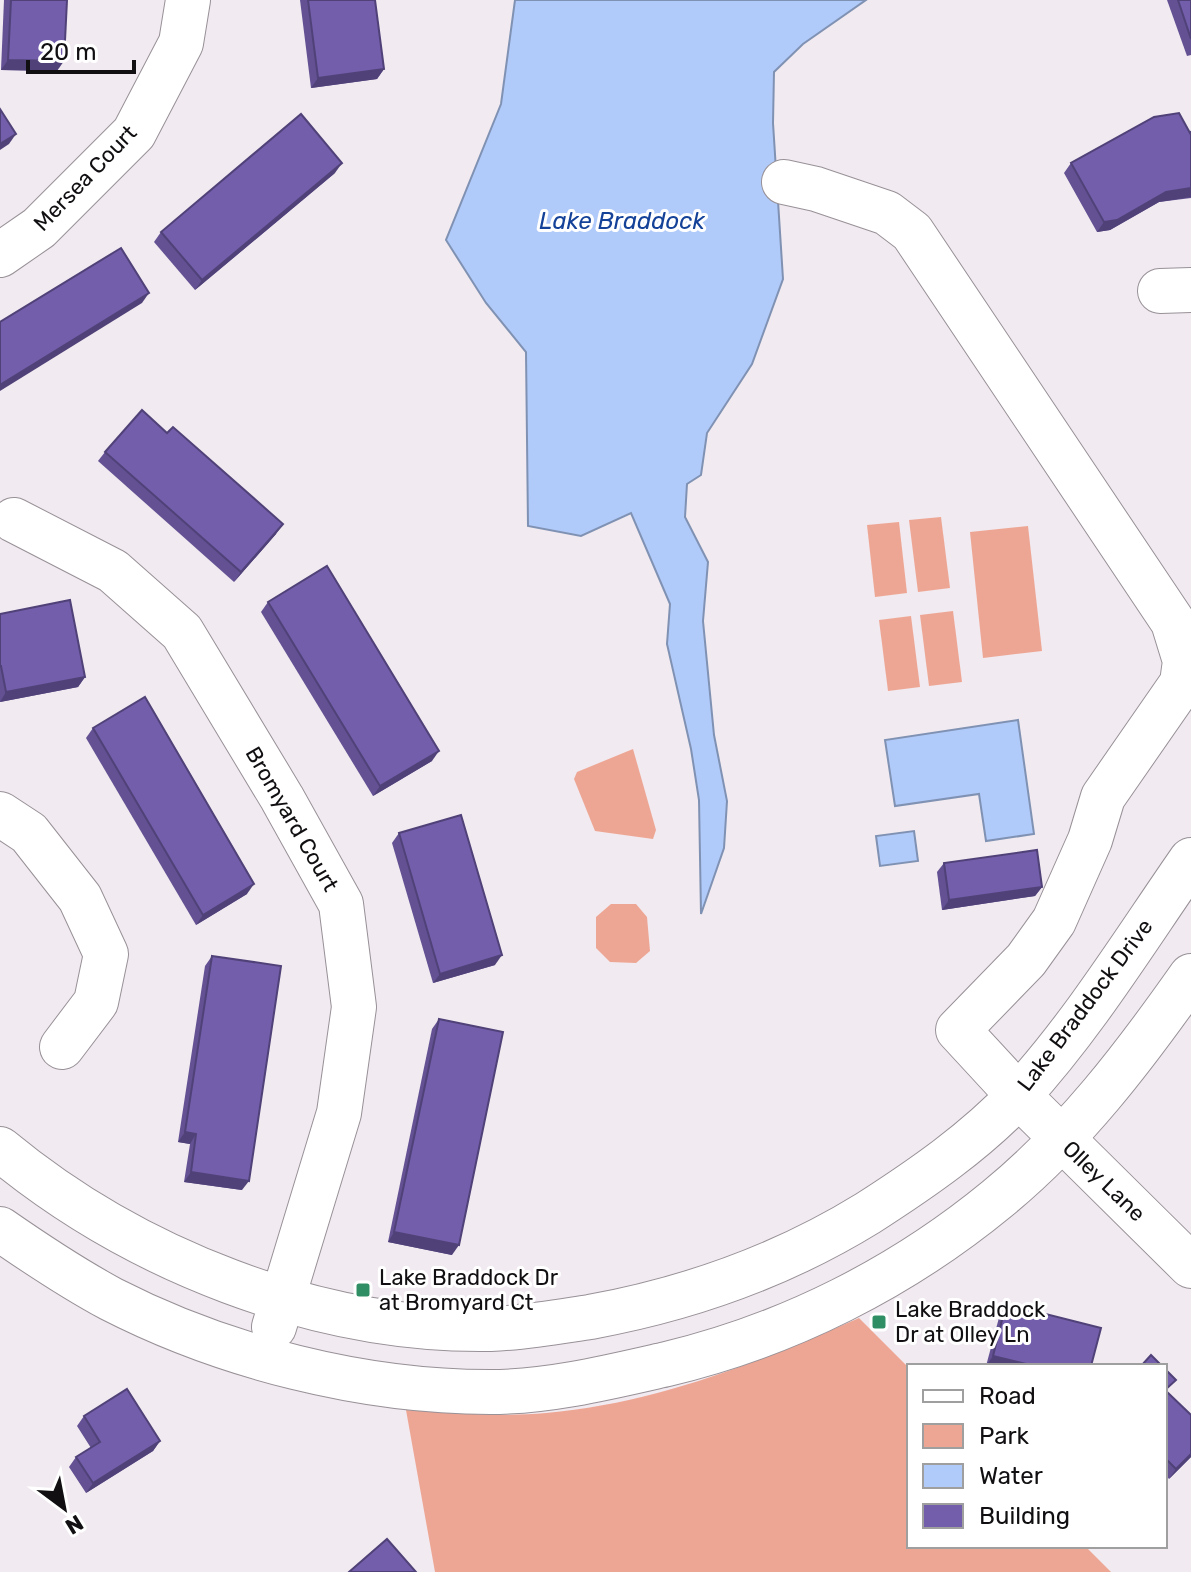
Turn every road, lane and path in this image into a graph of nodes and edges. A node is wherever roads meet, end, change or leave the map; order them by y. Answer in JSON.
{"nodes":[{"id":1,"x":188,"y":0,"type":"edge"},
{"id":2,"x":784,"y":182,"type":"dead end"},
{"id":3,"x":0,"y":255,"type":"edge"},
{"id":4,"x":14,"y":520,"type":"dead end"},
{"id":5,"x":0,"y":814,"type":"edge"},
{"id":6,"x":1191,"y":860,"type":"edge"},
{"id":7,"x":1191,"y":976,"type":"edge"},
{"id":8,"x":62,"y":1047,"type":"dead end"},
{"id":9,"x":1018,"y":1095,"type":"junction"},
{"id":10,"x":1062,"y":1139,"type":"junction"},
{"id":11,"x":0,"y":1149,"type":"edge"},
{"id":12,"x":0,"y":1229,"type":"edge"},
{"id":13,"x":1191,"y":1266,"type":"edge"},
{"id":14,"x":283,"y":1299,"type":"junction"},
{"id":15,"x":265,"y":1358,"type":"junction"}],
"edges":[{"from":1,"to":3,"type":"street","name":"Mersea Court"},
{"from":2,"to":9,"type":"street","name":"Olley Lane"},
{"from":4,"to":14,"type":"street","name":"Bromyard Court"},
{"from":5,"to":8,"type":"street"},
{"from":6,"to":9,"type":"street","name":"Lake Braddock Drive"},
{"from":7,"to":10,"type":"street"},
{"from":9,"to":10,"type":"street","name":"Olley Lane"},
{"from":9,"to":14,"type":"street","name":"Lake Braddock Drive"},
{"from":10,"to":13,"type":"street","name":"Olley Lane"},
{"from":10,"to":15,"type":"street"},
{"from":11,"to":14,"type":"street","name":"Lake Braddock Drive"},
{"from":12,"to":15,"type":"street"},
{"from":14,"to":15,"type":"street","name":"Bromyard Court"}]}
